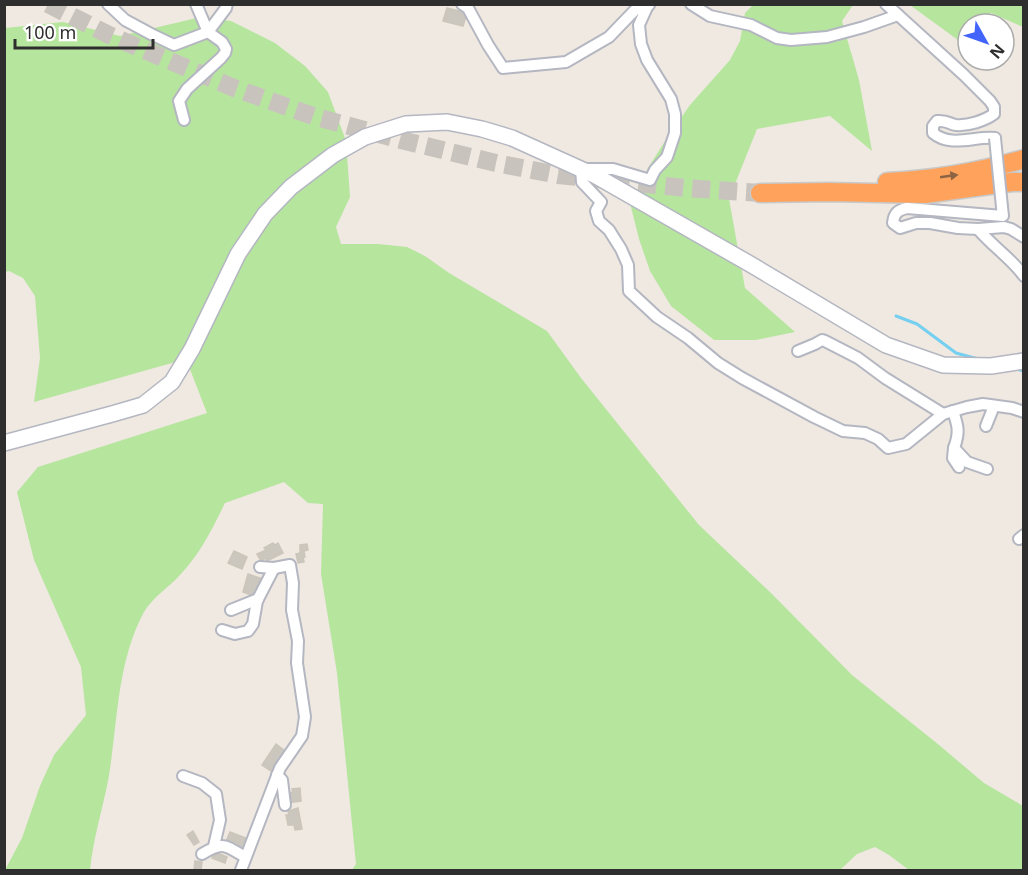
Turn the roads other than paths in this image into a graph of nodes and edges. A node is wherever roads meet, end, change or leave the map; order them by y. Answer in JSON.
{"nodes":[{"id":1,"x":108,"y":4,"type":"edge"},
{"id":2,"x":227,"y":4,"type":"edge"},
{"id":3,"x":462,"y":4,"type":"edge"},
{"id":4,"x":691,"y":4,"type":"edge"},
{"id":5,"x":886,"y":4,"type":"edge"},
{"id":6,"x":649,"y":5,"type":"edge"},
{"id":7,"x":197,"y":8,"type":"edge"},
{"id":8,"x":898,"y":15,"type":"junction"},
{"id":9,"x":208,"y":32,"type":"junction"},
{"id":10,"x":192,"y":38,"type":"junction"},
{"id":11,"x":184,"y":120,"type":"dead end"},
{"id":12,"x":1023,"y":159,"type":"edge"},
{"id":13,"x":581,"y":169,"type":"junction"},
{"id":14,"x":1023,"y":182,"type":"edge"},
{"id":15,"x":829,"y":192,"type":"junction"},
{"id":16,"x":760,"y":193,"type":"tunnel mouth"},
{"id":17,"x":978,"y":229,"type":"junction"},
{"id":18,"x":1023,"y":237,"type":"edge"},
{"id":19,"x":1023,"y":276,"type":"edge"},
{"id":20,"x":798,"y":351,"type":"dead end"},
{"id":21,"x":1023,"y":361,"type":"edge"},
{"id":22,"x":994,"y":406,"type":"junction"},
{"id":23,"x":948,"y":412,"type":"junction"},
{"id":24,"x":1023,"y":412,"type":"edge"},
{"id":25,"x":987,"y":426,"type":"dead end"},
{"id":26,"x":4,"y":443,"type":"edge"},
{"id":27,"x":954,"y":448,"type":"junction"},
{"id":28,"x":959,"y":467,"type":"dead end"},
{"id":29,"x":987,"y":469,"type":"dead end"},
{"id":30,"x":260,"y":567,"type":"dead end"},
{"id":31,"x":274,"y":568,"type":"junction"},
{"id":32,"x":258,"y":599,"type":"junction"},
{"id":33,"x":231,"y":610,"type":"dead end"},
{"id":34,"x":222,"y":630,"type":"dead end"},
{"id":35,"x":277,"y":775,"type":"junction"},
{"id":36,"x":183,"y":776,"type":"dead end"},
{"id":37,"x":285,"y":805,"type":"dead end"},
{"id":38,"x":214,"y":846,"type":"junction"},
{"id":39,"x":202,"y":854,"type":"dead end"},
{"id":40,"x":245,"y":857,"type":"junction"},
{"id":41,"x":241,"y":870,"type":"edge"}],
"edges":[{"from":1,"to":10,"type":"street"},
{"from":2,"to":9,"type":"street"},
{"from":3,"to":6,"type":"street"},
{"from":4,"to":8,"type":"street"},
{"from":5,"to":8,"type":"street"},
{"from":6,"to":13,"type":"street"},
{"from":7,"to":9,"type":"street"},
{"from":7,"to":10,"type":"street"},
{"from":8,"to":17,"type":"street","bridge":true},
{"from":9,"to":10,"type":"street"},
{"from":9,"to":11,"type":"street"},
{"from":15,"to":12,"type":"highway","one_way":true},
{"from":13,"to":21,"type":"street"},
{"from":13,"to":23,"type":"street"},
{"from":13,"to":26,"type":"street"},
{"from":14,"to":15,"type":"highway"},
{"from":15,"to":16,"type":"highway"},
{"from":17,"to":18,"type":"street"},
{"from":17,"to":19,"type":"street"},
{"from":20,"to":23,"type":"street"},
{"from":22,"to":23,"type":"street"},
{"from":22,"to":24,"type":"street"},
{"from":22,"to":25,"type":"street"},
{"from":23,"to":27,"type":"street"},
{"from":27,"to":28,"type":"street"},
{"from":27,"to":29,"type":"street"},
{"from":30,"to":31,"type":"street"},
{"from":31,"to":32,"type":"street"},
{"from":31,"to":35,"type":"street"},
{"from":32,"to":33,"type":"street"},
{"from":32,"to":34,"type":"street"},
{"from":35,"to":37,"type":"street"},
{"from":35,"to":40,"type":"street"},
{"from":36,"to":38,"type":"street"},
{"from":38,"to":39,"type":"street"},
{"from":38,"to":40,"type":"street"},
{"from":40,"to":41,"type":"street"}]}
